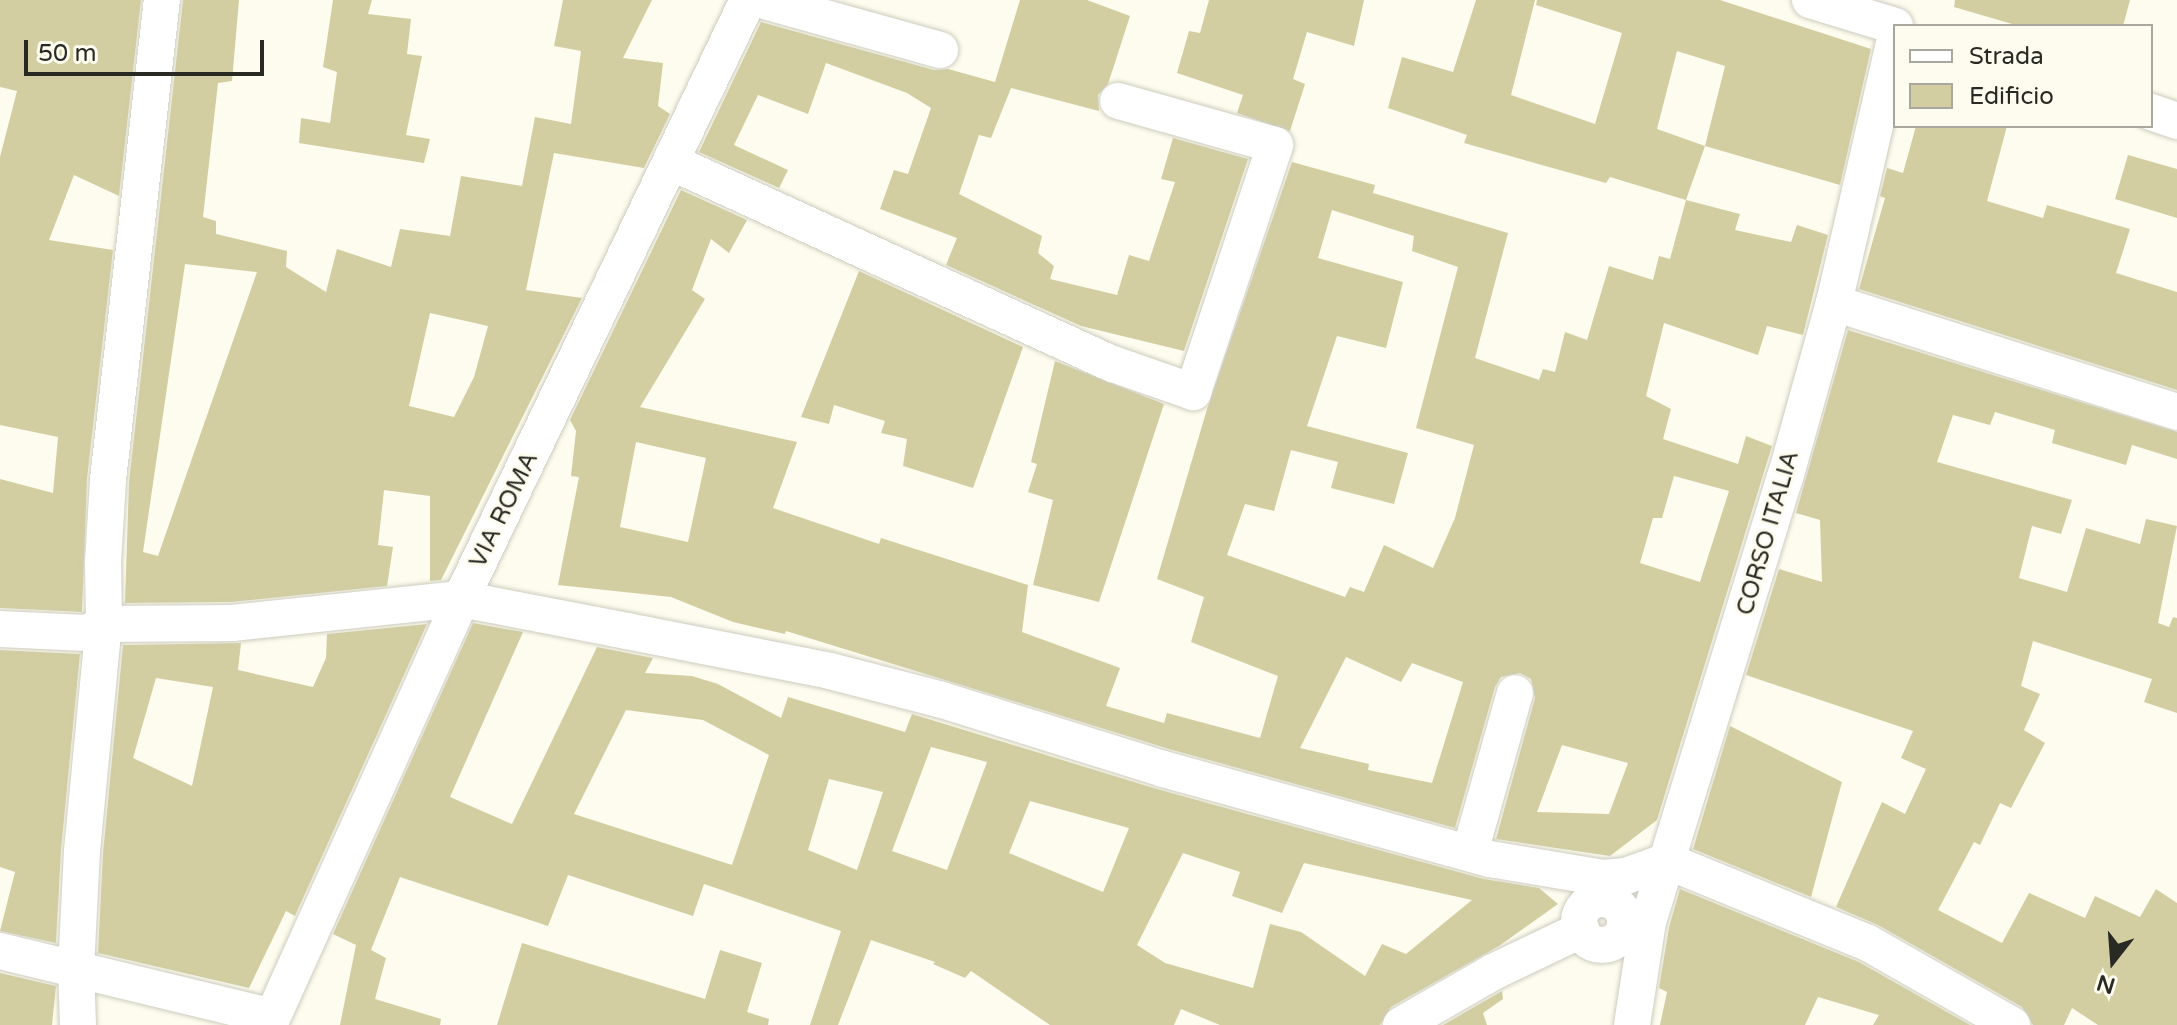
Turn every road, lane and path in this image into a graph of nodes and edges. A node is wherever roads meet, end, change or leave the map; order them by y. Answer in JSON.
{"nodes":[{"id":1,"x":162,"y":0,"type":"edge"},
{"id":2,"x":748,"y":0,"type":"edge"},
{"id":3,"x":761,"y":0,"type":"edge"},
{"id":4,"x":1810,"y":0,"type":"edge"},
{"id":5,"x":1906,"y":0,"type":"edge"},
{"id":6,"x":1897,"y":24,"type":"edge"},
{"id":7,"x":1893,"y":25,"type":"edge"},
{"id":8,"x":1893,"y":47,"type":"edge"},
{"id":9,"x":940,"y":50,"type":"dead end"},
{"id":10,"x":1118,"y":101,"type":"dead end"},
{"id":11,"x":2153,"y":113,"type":"edge"},
{"id":12,"x":2177,"y":121,"type":"edge"},
{"id":13,"x":671,"y":162,"type":"junction"},
{"id":14,"x":1834,"y":303,"type":"junction"},
{"id":15,"x":2177,"y":412,"type":"edge"},
{"id":16,"x":461,"y":599,"type":"junction"},
{"id":17,"x":104,"y":624,"type":"junction"},
{"id":18,"x":0,"y":629,"type":"edge"},
{"id":19,"x":1515,"y":693,"type":"dead end"},
{"id":20,"x":1470,"y":852,"type":"junction"},
{"id":21,"x":1667,"y":861,"type":"junction"},
{"id":22,"x":1557,"y":873,"type":"junction"},
{"id":23,"x":1585,"y":917,"type":"junction"},
{"id":24,"x":1637,"y":923,"type":"junction"},
{"id":25,"x":0,"y":951,"type":"edge"},
{"id":26,"x":76,"y":969,"type":"junction"},
{"id":27,"x":271,"y":1021,"type":"edge"},
{"id":28,"x":78,"y":1025,"type":"edge"},
{"id":29,"x":1401,"y":1025,"type":"edge"},
{"id":30,"x":1632,"y":1025,"type":"edge"},
{"id":31,"x":2012,"y":1025,"type":"edge"}],
"edges":[{"from":1,"to":17,"type":"street"},
{"from":2,"to":13,"type":"street","name":"VIA ROMA"},
{"from":3,"to":9,"type":"street"},
{"from":4,"to":7,"type":"street"},
{"from":5,"to":6,"type":"street"},
{"from":8,"to":14,"type":"street","name":"CORSO ITALIA"},
{"from":10,"to":13,"type":"street"},
{"from":11,"to":12,"type":"street"},
{"from":13,"to":16,"type":"street","name":"VIA ROMA"},
{"from":14,"to":15,"type":"street"},
{"from":14,"to":21,"type":"street","name":"CORSO ITALIA"},
{"from":16,"to":17,"type":"street"},
{"from":16,"to":20,"type":"street"},
{"from":16,"to":27,"type":"street","name":"VIA ROMA"},
{"from":17,"to":18,"type":"street"},
{"from":17,"to":26,"type":"street"},
{"from":19,"to":20,"type":"street"},
{"from":20,"to":22,"type":"street"},
{"from":21,"to":22,"type":"street"},
{"from":21,"to":24,"type":"street","name":"CORSO ITALIA"},
{"from":21,"to":31,"type":"street"},
{"from":22,"to":23,"type":"street"},
{"from":23,"to":24,"type":"street"},
{"from":23,"to":29,"type":"street"},
{"from":24,"to":30,"type":"street","name":"CORSO ITALIA"},
{"from":25,"to":26,"type":"street"},
{"from":26,"to":27,"type":"street"},
{"from":26,"to":28,"type":"street"}]}
